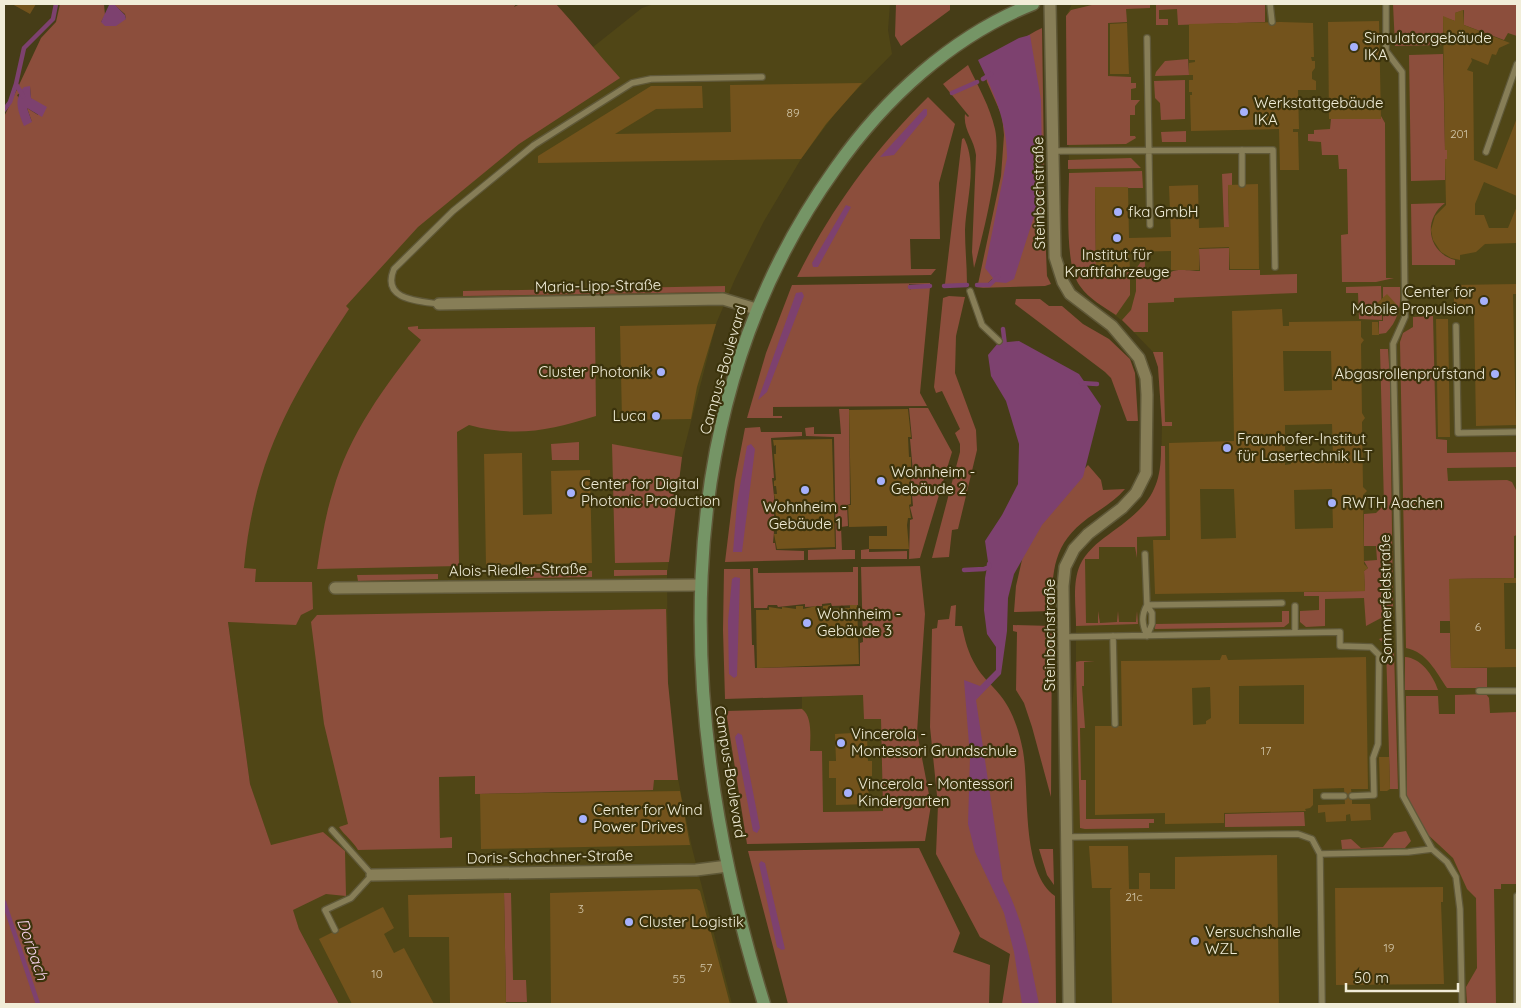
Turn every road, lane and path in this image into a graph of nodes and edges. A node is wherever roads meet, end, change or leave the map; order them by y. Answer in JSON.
{"nodes":[{"id":1,"x":1033,"y":4,"type":"edge"},
{"id":2,"x":1050,"y":4,"type":"edge"},
{"id":3,"x":1270,"y":4,"type":"edge"},
{"id":4,"x":1386,"y":4,"type":"edge"},
{"id":5,"x":1272,"y":22,"type":"dead end"},
{"id":6,"x":1146,"y":38,"type":"dead end"},
{"id":7,"x":1517,"y":64,"type":"edge"},
{"id":8,"x":762,"y":77,"type":"dead end"},
{"id":9,"x":1242,"y":150,"type":"junction"},
{"id":10,"x":1054,"y":151,"type":"junction"},
{"id":11,"x":1149,"y":152,"type":"junction"},
{"id":12,"x":1486,"y":152,"type":"dead end"},
{"id":13,"x":1242,"y":184,"type":"dead end"},
{"id":14,"x":1150,"y":225,"type":"dead end"},
{"id":15,"x":1275,"y":267,"type":"dead end"},
{"id":16,"x":970,"y":291,"type":"dead end"},
{"id":17,"x":438,"y":304,"type":"joint"},
{"id":18,"x":756,"y":309,"type":"junction"},
{"id":19,"x":1456,"y":326,"type":"dead end"},
{"id":20,"x":999,"y":341,"type":"dead end"},
{"id":21,"x":1517,"y":432,"type":"edge"},
{"id":22,"x":1145,"y":554,"type":"dead end"},
{"id":23,"x":701,"y":585,"type":"junction"},
{"id":24,"x":335,"y":588,"type":"dead end"},
{"id":25,"x":1282,"y":603,"type":"dead end"},
{"id":26,"x":1147,"y":605,"type":"junction"},
{"id":27,"x":1295,"y":606,"type":"dead end"},
{"id":28,"x":1295,"y":633,"type":"junction"},
{"id":29,"x":1113,"y":636,"type":"junction"},
{"id":30,"x":1147,"y":636,"type":"junction"},
{"id":31,"x":1064,"y":637,"type":"junction"},
{"id":32,"x":1479,"y":691,"type":"dead end"},
{"id":33,"x":1517,"y":691,"type":"edge"},
{"id":34,"x":1115,"y":724,"type":"dead end"},
{"id":35,"x":1324,"y":796,"type":"dead end"},
{"id":36,"x":1344,"y":796,"type":"dead end"},
{"id":37,"x":1352,"y":796,"type":"dead end"},
{"id":38,"x":332,"y":830,"type":"dead end"},
{"id":39,"x":1068,"y":837,"type":"junction"},
{"id":40,"x":1432,"y":848,"type":"junction"},
{"id":41,"x":1320,"y":854,"type":"junction"},
{"id":42,"x":728,"y":866,"type":"junction"},
{"id":43,"x":372,"y":875,"type":"junction"},
{"id":44,"x":1517,"y":896,"type":"edge"},
{"id":45,"x":335,"y":930,"type":"dead end"},
{"id":46,"x":764,"y":1004,"type":"edge"},
{"id":47,"x":1068,"y":1004,"type":"edge"},
{"id":48,"x":1322,"y":1004,"type":"edge"},
{"id":49,"x":1462,"y":1004,"type":"edge"},
{"id":50,"x":1517,"y":1004,"type":"edge"}],
"edges":[{"from":1,"to":18,"type":"street","name":"Campus-Boulevard"},
{"from":2,"to":10,"type":"street","name":"Steinbachstraße"},
{"from":3,"to":5,"type":"lane"},
{"from":4,"to":40,"type":"lane","name":"Sommerfeldstraße"},
{"from":6,"to":11,"type":"lane"},
{"from":7,"to":12,"type":"lane"},
{"from":8,"to":17,"type":"lane"},
{"from":9,"to":11,"type":"lane"},
{"from":9,"to":13,"type":"lane"},
{"from":9,"to":15,"type":"lane"},
{"from":10,"to":11,"type":"lane"},
{"from":10,"to":31,"type":"street","name":"Steinbachstraße"},
{"from":11,"to":14,"type":"lane"},
{"from":16,"to":20,"type":"lane"},
{"from":17,"to":18,"type":"street","name":"Maria-Lipp-Straße"},
{"from":18,"to":23,"type":"street","name":"Campus-Boulevard"},
{"from":19,"to":21,"type":"lane"},
{"from":22,"to":26,"type":"lane"},
{"from":23,"to":24,"type":"street","name":"Alois-Riedler-Straße"},
{"from":23,"to":42,"type":"street","name":"Campus-Boulevard"},
{"from":25,"to":26,"type":"lane"},
{"from":26,"to":30,"type":"lane"},
{"from":26,"to":30,"type":"lane"},
{"from":27,"to":28,"type":"lane"},
{"from":28,"to":30,"type":"lane"},
{"from":28,"to":37,"type":"lane"},
{"from":29,"to":30,"type":"lane"},
{"from":29,"to":31,"type":"lane"},
{"from":29,"to":34,"type":"lane"},
{"from":31,"to":39,"type":"street","name":"Steinbachstraße"},
{"from":32,"to":33,"type":"lane"},
{"from":35,"to":36,"type":"lane"},
{"from":38,"to":43,"type":"lane"},
{"from":39,"to":41,"type":"lane"},
{"from":39,"to":47,"type":"street","name":"Steinbachstraße"},
{"from":40,"to":41,"type":"lane"},
{"from":40,"to":49,"type":"lane","name":"Sommerfeldstraße"},
{"from":41,"to":48,"type":"lane"},
{"from":42,"to":43,"type":"street","name":"Doris-Schachner-Straße"},
{"from":42,"to":46,"type":"street","name":"Campus-Boulevard"},
{"from":43,"to":45,"type":"lane"},
{"from":44,"to":50,"type":"lane"}]}
